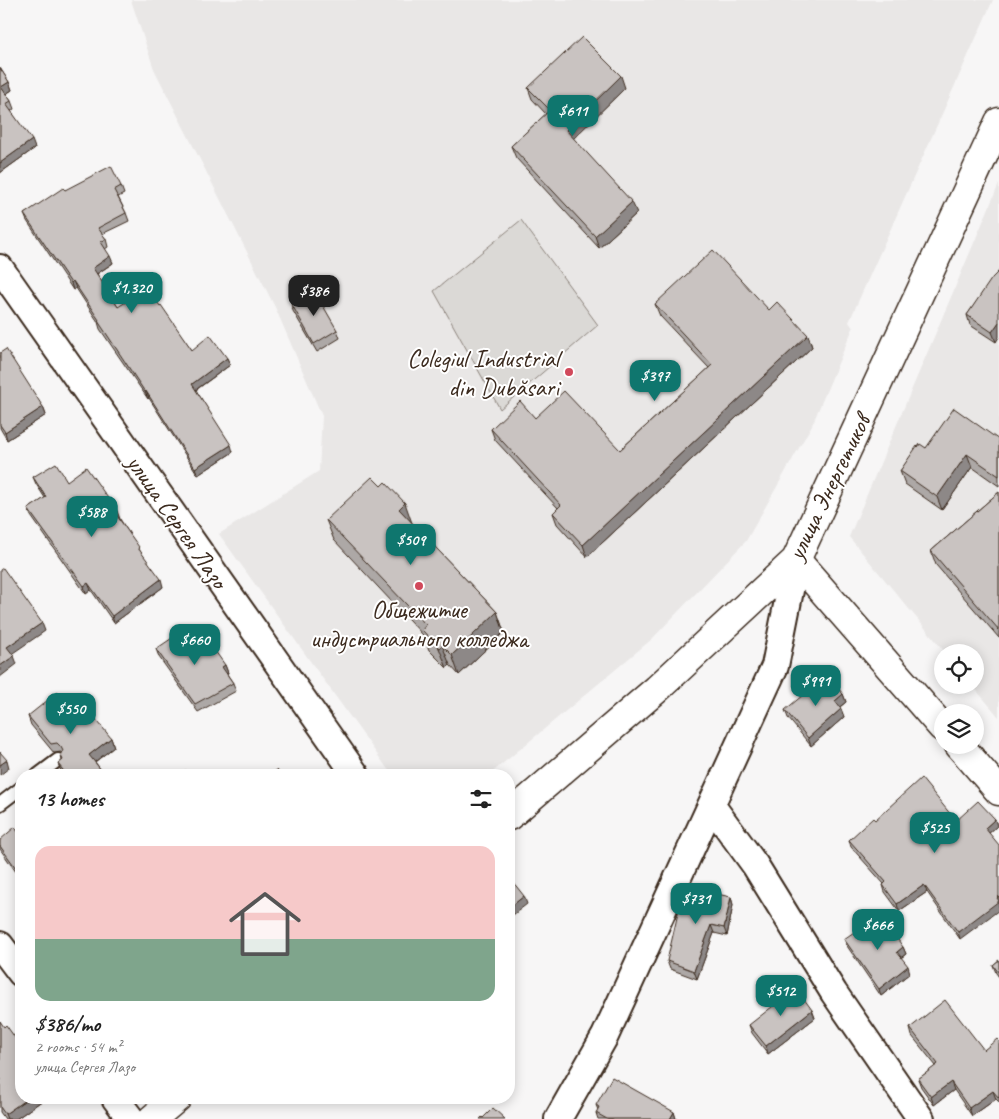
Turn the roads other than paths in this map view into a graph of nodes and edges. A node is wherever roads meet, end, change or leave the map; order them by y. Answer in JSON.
{"nodes":[{"id":1,"x":999,"y":122,"type":"edge"},
{"id":2,"x":0,"y":268,"type":"edge"},
{"id":3,"x":796,"y":560,"type":"junction"},
{"id":4,"x":934,"y":718,"type":"edge"},
{"id":5,"x":967,"y":754,"type":"edge"},
{"id":6,"x":58,"y":760,"type":"edge"},
{"id":7,"x":46,"y":769,"type":"edge"},
{"id":8,"x":352,"y":769,"type":"edge"},
{"id":9,"x":999,"y":791,"type":"edge"},
{"id":10,"x":15,"y":793,"type":"edge"},
{"id":11,"x":0,"y":804,"type":"edge"},
{"id":12,"x":712,"y":806,"type":"junction"},
{"id":13,"x":515,"y":811,"type":"edge"},
{"id":14,"x":0,"y":945,"type":"edge"},
{"id":15,"x":15,"y":966,"type":"edge"},
{"id":16,"x":120,"y":1104,"type":"edge"},
{"id":17,"x":170,"y":1104,"type":"edge"},
{"id":18,"x":131,"y":1119,"type":"edge"},
{"id":19,"x":152,"y":1119,"type":"edge"},
{"id":20,"x":558,"y":1119,"type":"edge"},
{"id":21,"x":921,"y":1119,"type":"edge"}],
"edges":[{"from":1,"to":3,"type":"street","name":"улица Энергетиков"},
{"from":2,"to":8,"type":"street","name":"улица Сергея Лазо"},
{"from":3,"to":4,"type":"street"},
{"from":3,"to":12,"type":"street"},
{"from":3,"to":13,"type":"street","name":"улица Энергетиков"},
{"from":5,"to":9,"type":"street"},
{"from":6,"to":7,"type":"lane"},
{"from":10,"to":11,"type":"lane"},
{"from":12,"to":20,"type":"street"},
{"from":12,"to":21,"type":"street"},
{"from":14,"to":15,"type":"street"},
{"from":16,"to":18,"type":"street"},
{"from":17,"to":19,"type":"street"}]}
